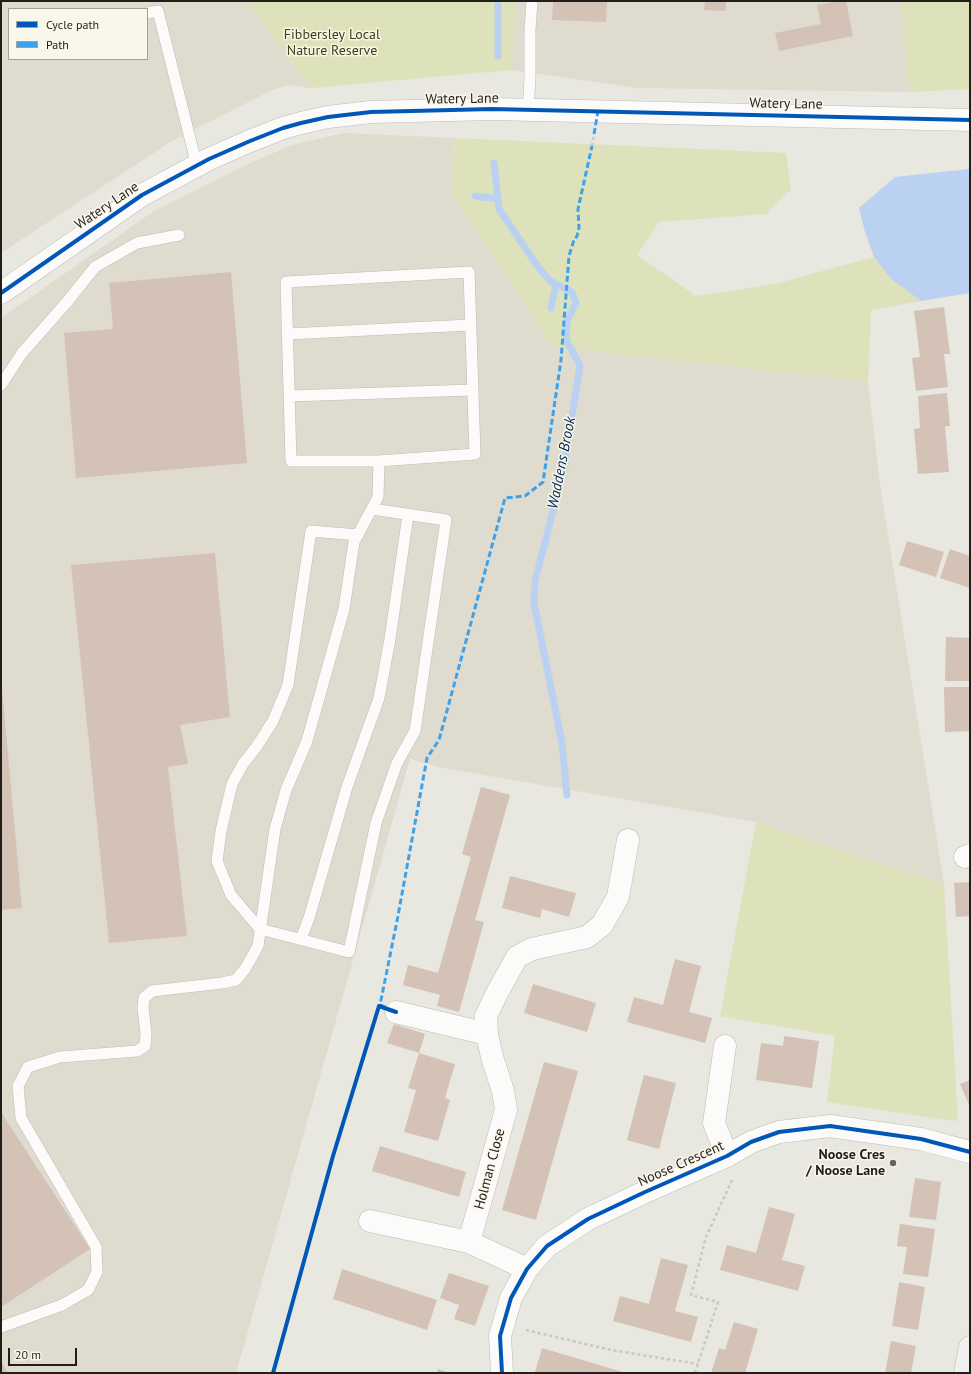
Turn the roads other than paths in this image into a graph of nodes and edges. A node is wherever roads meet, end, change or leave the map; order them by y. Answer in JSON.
{"nodes":[{"id":1,"x":532,"y":1,"type":"edge"},
{"id":2,"x":148,"y":13,"type":"edge"},
{"id":3,"x":528,"y":110,"type":"junction"},
{"id":4,"x":970,"y":120,"type":"edge"},
{"id":5,"x":196,"y":166,"type":"junction"},
{"id":6,"x":179,"y":235,"type":"dead end"},
{"id":7,"x":1,"y":293,"type":"edge"},
{"id":8,"x":470,"y":325,"type":"junction"},
{"id":9,"x":287,"y":334,"type":"junction"},
{"id":10,"x":1,"y":385,"type":"edge"},
{"id":11,"x":473,"y":390,"type":"junction"},
{"id":12,"x":289,"y":396,"type":"junction"},
{"id":13,"x":379,"y":461,"type":"junction"},
{"id":14,"x":372,"y":509,"type":"junction"},
{"id":15,"x":408,"y":515,"type":"junction"},
{"id":16,"x":358,"y":535,"type":"junction"},
{"id":17,"x":628,"y":840,"type":"dead end"},
{"id":18,"x":260,"y":929,"type":"junction"},
{"id":19,"x":301,"y":939,"type":"junction"},
{"id":20,"x":396,"y":1012,"type":"dead end"},
{"id":21,"x":486,"y":1034,"type":"junction"},
{"id":22,"x":725,"y":1046,"type":"dead end"},
{"id":23,"x":970,"y":1152,"type":"edge"},
{"id":24,"x":731,"y":1166,"type":"junction"},
{"id":25,"x":370,"y":1221,"type":"dead end"},
{"id":26,"x":470,"y":1242,"type":"junction"},
{"id":27,"x":526,"y":1269,"type":"junction"},
{"id":28,"x":1,"y":1327,"type":"edge"},
{"id":29,"x":970,"y":1347,"type":"edge"},
{"id":30,"x":502,"y":1373,"type":"edge"},
{"id":31,"x":965,"y":1373,"type":"edge"}],
"edges":[{"from":1,"to":3,"type":"lane"},
{"from":2,"to":5,"type":"lane"},
{"from":3,"to":4,"type":"street","name":"Watery Lane"},
{"from":3,"to":5,"type":"street","name":"Watery Lane"},
{"from":5,"to":7,"type":"street","name":"Watery Lane"},
{"from":6,"to":10,"type":"lane"},
{"from":8,"to":9,"type":"lane"},
{"from":8,"to":9,"type":"lane"},
{"from":8,"to":11,"type":"lane"},
{"from":9,"to":12,"type":"lane"},
{"from":11,"to":12,"type":"lane"},
{"from":11,"to":13,"type":"lane"},
{"from":12,"to":13,"type":"lane"},
{"from":13,"to":14,"type":"lane"},
{"from":14,"to":15,"type":"lane"},
{"from":14,"to":16,"type":"lane"},
{"from":15,"to":19,"type":"lane"},
{"from":15,"to":19,"type":"lane"},
{"from":16,"to":18,"type":"lane"},
{"from":16,"to":18,"type":"lane"},
{"from":17,"to":21,"type":"street","name":"Holman Close"},
{"from":18,"to":19,"type":"lane"},
{"from":18,"to":28,"type":"lane"},
{"from":20,"to":21,"type":"street"},
{"from":21,"to":26,"type":"street","name":"Holman Close"},
{"from":22,"to":24,"type":"street"},
{"from":23,"to":24,"type":"street","name":"Noose Crescent"},
{"from":24,"to":27,"type":"street","name":"Noose Crescent"},
{"from":25,"to":26,"type":"street"},
{"from":26,"to":27,"type":"street"},
{"from":27,"to":30,"type":"street","name":"Noose Crescent"},
{"from":29,"to":31,"type":"street"}]}
